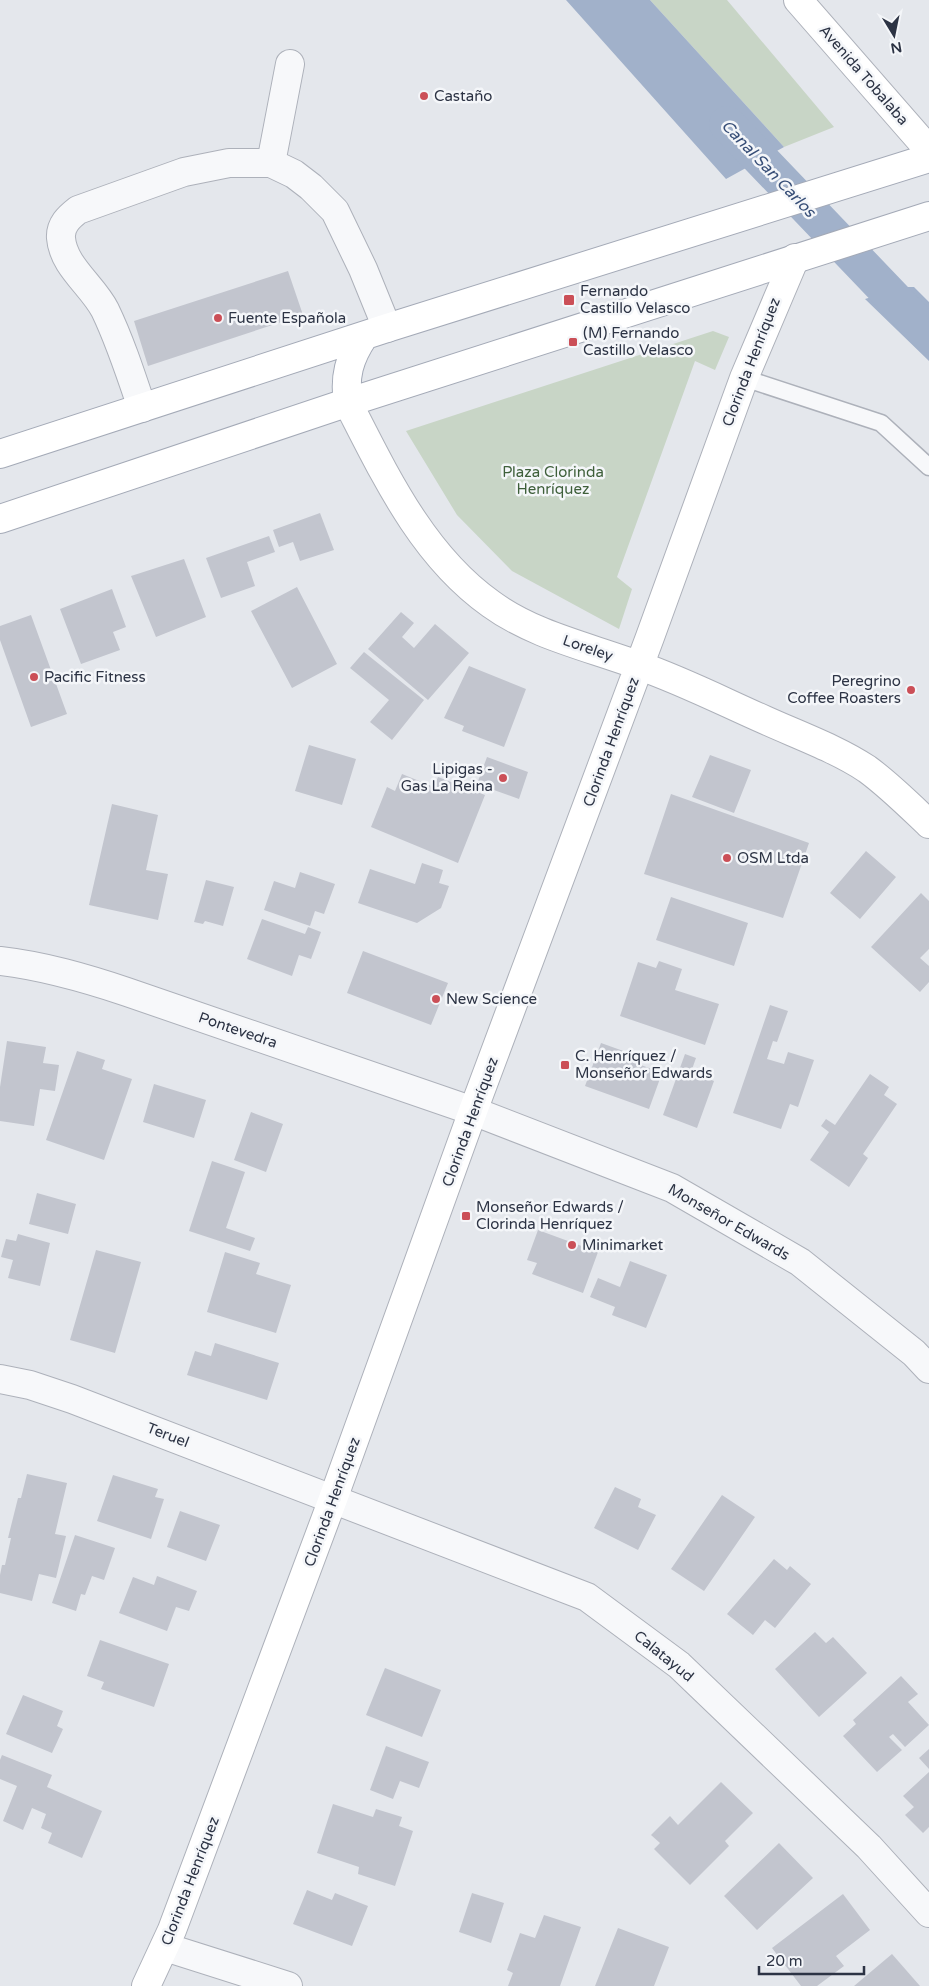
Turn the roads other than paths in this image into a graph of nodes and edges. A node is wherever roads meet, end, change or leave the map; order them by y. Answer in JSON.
{"nodes":[{"id":1,"x":798,"y":0,"type":"edge"},
{"id":2,"x":290,"y":64,"type":"dead end"},
{"id":3,"x":929,"y":150,"type":"edge"},
{"id":4,"x":929,"y":158,"type":"edge"},
{"id":5,"x":271,"y":163,"type":"junction"},
{"id":6,"x":929,"y":216,"type":"edge"},
{"id":7,"x":800,"y":256,"type":"junction"},
{"id":8,"x":375,"y":332,"type":"junction"},
{"id":9,"x":744,"y":378,"type":"junction"},
{"id":10,"x":348,"y":403,"type":"junction"},
{"id":11,"x":142,"y":408,"type":"junction"},
{"id":12,"x":0,"y":454,"type":"edge"},
{"id":13,"x":929,"y":467,"type":"edge"},
{"id":14,"x":0,"y":519,"type":"edge"},
{"id":15,"x":640,"y":665,"type":"junction"},
{"id":16,"x":929,"y":824,"type":"edge"},
{"id":17,"x":0,"y":961,"type":"edge"},
{"id":18,"x":473,"y":1112,"type":"junction"},
{"id":19,"x":929,"y":1369,"type":"edge"},
{"id":20,"x":0,"y":1379,"type":"edge"},
{"id":21,"x":333,"y":1499,"type":"junction"},
{"id":22,"x":929,"y":1913,"type":"edge"},
{"id":23,"x":165,"y":1947,"type":"junction"},
{"id":24,"x":146,"y":1986,"type":"edge"},
{"id":25,"x":288,"y":1986,"type":"edge"}],
"edges":[{"from":1,"to":3,"type":"street","name":"Avenida Tobalaba"},
{"from":2,"to":5,"type":"street"},
{"from":4,"to":8,"type":"street"},
{"from":5,"to":8,"type":"street"},
{"from":5,"to":11,"type":"street"},
{"from":6,"to":7,"type":"street"},
{"from":7,"to":9,"type":"street","name":"Clorinda Henríquez"},
{"from":7,"to":10,"type":"street"},
{"from":8,"to":10,"type":"street"},
{"from":8,"to":11,"type":"street"},
{"from":9,"to":13,"type":"lane"},
{"from":9,"to":15,"type":"street","name":"Clorinda Henríquez"},
{"from":10,"to":14,"type":"street"},
{"from":10,"to":15,"type":"street","name":"Loreley"},
{"from":11,"to":12,"type":"street"},
{"from":15,"to":16,"type":"street","name":"Loreley"},
{"from":15,"to":18,"type":"street","name":"Clorinda Henríquez"},
{"from":17,"to":18,"type":"street","name":"Pontevedra"},
{"from":18,"to":19,"type":"street","name":"Monseñor Edwards"},
{"from":18,"to":21,"type":"street","name":"Clorinda Henríquez"},
{"from":20,"to":21,"type":"street","name":"Teruel"},
{"from":21,"to":22,"type":"street","name":"Calatayud"},
{"from":21,"to":23,"type":"street","name":"Clorinda Henríquez"},
{"from":23,"to":24,"type":"street","name":"Clorinda Henríquez"},
{"from":23,"to":25,"type":"street"}]}
